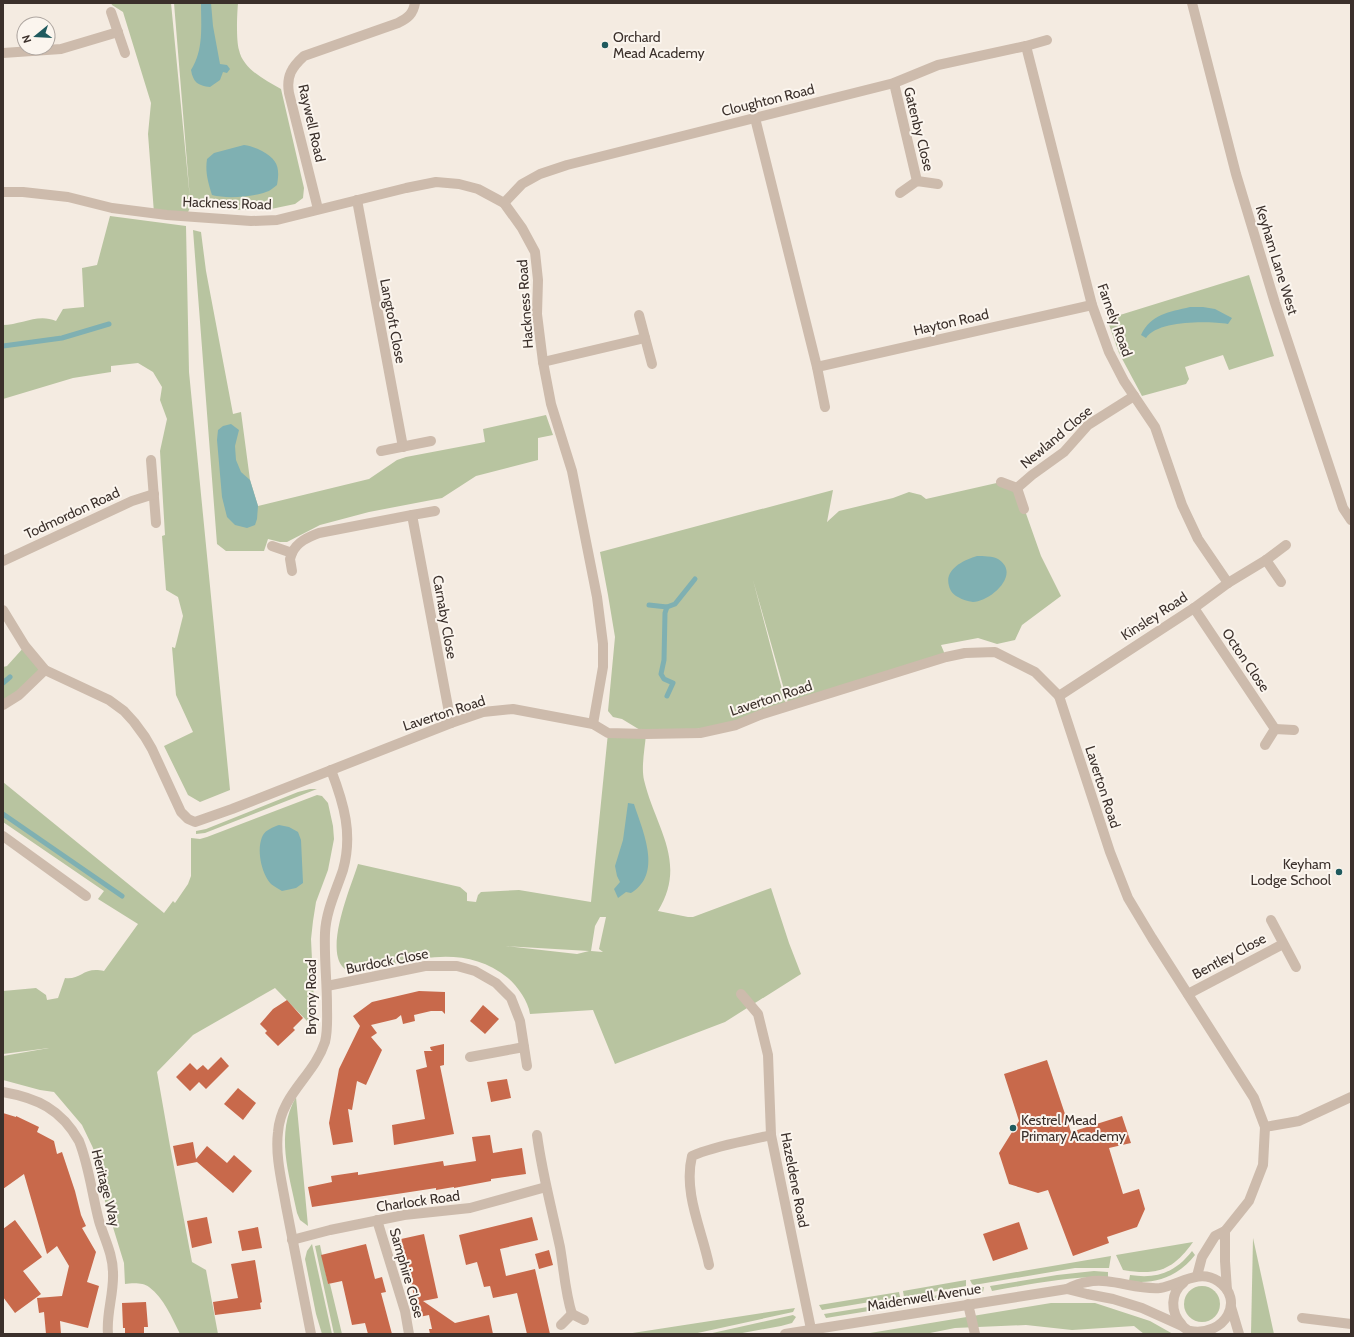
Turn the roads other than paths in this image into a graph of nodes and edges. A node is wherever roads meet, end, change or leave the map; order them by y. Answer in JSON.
{"nodes":[{"id":1,"x":415,"y":3,"type":"edge"},
{"id":2,"x":1192,"y":3,"type":"edge"},
{"id":3,"x":111,"y":12,"type":"dead end"},
{"id":4,"x":118,"y":32,"type":"junction"},
{"id":5,"x":1047,"y":40,"type":"dead end"},
{"id":6,"x":1026,"y":46,"type":"junction"},
{"id":7,"x":3,"y":53,"type":"edge"},
{"id":8,"x":125,"y":53,"type":"dead end"},
{"id":9,"x":894,"y":83,"type":"junction"},
{"id":10,"x":755,"y":118,"type":"junction"},
{"id":11,"x":917,"y":181,"type":"junction"},
{"id":12,"x":938,"y":184,"type":"dead end"},
{"id":13,"x":3,"y":192,"type":"edge"},
{"id":14,"x":900,"y":193,"type":"dead end"},
{"id":15,"x":357,"y":200,"type":"junction"},
{"id":16,"x":504,"y":203,"type":"junction"},
{"id":17,"x":318,"y":209,"type":"junction"},
{"id":18,"x":1092,"y":305,"type":"junction"},
{"id":19,"x":639,"y":315,"type":"dead end"},
{"id":20,"x":645,"y":338,"type":"junction"},
{"id":21,"x":543,"y":362,"type":"junction"},
{"id":22,"x":652,"y":364,"type":"dead end"},
{"id":23,"x":817,"y":367,"type":"junction"},
{"id":24,"x":1134,"y":396,"type":"junction"},
{"id":25,"x":825,"y":407,"type":"dead end"},
{"id":26,"x":431,"y":442,"type":"dead end"},
{"id":27,"x":403,"y":447,"type":"junction"},
{"id":28,"x":381,"y":451,"type":"dead end"},
{"id":29,"x":151,"y":460,"type":"dead end"},
{"id":30,"x":1001,"y":482,"type":"dead end"},
{"id":31,"x":1017,"y":488,"type":"junction"},
{"id":32,"x":154,"y":494,"type":"junction"},
{"id":33,"x":1024,"y":509,"type":"dead end"},
{"id":34,"x":435,"y":511,"type":"dead end"},
{"id":35,"x":412,"y":515,"type":"junction"},
{"id":36,"x":1351,"y":520,"type":"edge"},
{"id":37,"x":156,"y":523,"type":"dead end"},
{"id":38,"x":1286,"y":545,"type":"dead end"},
{"id":39,"x":272,"y":546,"type":"dead end"},
{"id":40,"x":292,"y":553,"type":"junction"},
{"id":41,"x":1266,"y":560,"type":"junction"},
{"id":42,"x":3,"y":561,"type":"edge"},
{"id":43,"x":292,"y":571,"type":"dead end"},
{"id":44,"x":1281,"y":582,"type":"dead end"},
{"id":45,"x":1228,"y":583,"type":"junction"},
{"id":46,"x":1194,"y":608,"type":"junction"},
{"id":47,"x":3,"y":610,"type":"edge"},
{"id":48,"x":45,"y":670,"type":"junction"},
{"id":49,"x":1059,"y":696,"type":"junction"},
{"id":50,"x":3,"y":704,"type":"edge"},
{"id":51,"x":451,"y":723,"type":"junction"},
{"id":52,"x":593,"y":724,"type":"junction"},
{"id":53,"x":1275,"y":729,"type":"junction"},
{"id":54,"x":1294,"y":730,"type":"dead end"},
{"id":55,"x":1265,"y":745,"type":"dead end"},
{"id":56,"x":331,"y":770,"type":"junction"},
{"id":57,"x":3,"y":836,"type":"edge"},
{"id":58,"x":86,"y":896,"type":"dead end"},
{"id":59,"x":1271,"y":920,"type":"dead end"},
{"id":60,"x":1283,"y":944,"type":"junction"},
{"id":61,"x":1296,"y":967,"type":"dead end"},
{"id":62,"x":327,"y":986,"type":"junction"},
{"id":63,"x":740,"y":994,"type":"dead end"},
{"id":64,"x":1188,"y":994,"type":"junction"},
{"id":65,"x":524,"y":1047,"type":"junction"},
{"id":66,"x":470,"y":1057,"type":"dead end"},
{"id":67,"x":527,"y":1066,"type":"dead end"},
{"id":68,"x":3,"y":1092,"type":"edge"},
{"id":69,"x":1351,"y":1097,"type":"edge"},
{"id":70,"x":1265,"y":1127,"type":"junction"},
{"id":71,"x":537,"y":1135,"type":"dead end"},
{"id":72,"x":771,"y":1135,"type":"junction"},
{"id":73,"x":546,"y":1187,"type":"junction"},
{"id":74,"x":377,"y":1220,"type":"junction"},
{"id":75,"x":1225,"y":1231,"type":"junction"},
{"id":76,"x":292,"y":1240,"type":"junction"},
{"id":77,"x":709,"y":1266,"type":"dead end"},
{"id":78,"x":1197,"y":1276,"type":"junction"},
{"id":79,"x":1186,"y":1280,"type":"junction"},
{"id":80,"x":1067,"y":1289,"type":"junction"},
{"id":81,"x":1227,"y":1290,"type":"junction"},
{"id":82,"x":968,"y":1304,"type":"junction"},
{"id":83,"x":1230,"y":1305,"type":"junction"},
{"id":84,"x":572,"y":1314,"type":"junction"},
{"id":85,"x":1302,"y":1318,"type":"dead end"},
{"id":86,"x":584,"y":1320,"type":"dead end"},
{"id":87,"x":1351,"y":1324,"type":"edge"},
{"id":88,"x":561,"y":1325,"type":"dead end"},
{"id":89,"x":811,"y":1330,"type":"junction"},
{"id":90,"x":1188,"y":1330,"type":"edge"},
{"id":91,"x":108,"y":1334,"type":"edge"},
{"id":92,"x":311,"y":1334,"type":"edge"},
{"id":93,"x":409,"y":1334,"type":"edge"},
{"id":94,"x":785,"y":1334,"type":"edge"},
{"id":95,"x":975,"y":1334,"type":"edge"},
{"id":96,"x":1239,"y":1334,"type":"edge"}],
"edges":[{"from":1,"to":17,"type":"street","name":"Raywell Road"},
{"from":2,"to":36,"type":"street","name":"Keyham Lane West"},
{"from":3,"to":4,"type":"street"},
{"from":4,"to":7,"type":"street"},
{"from":4,"to":8,"type":"street"},
{"from":5,"to":6,"type":"street","name":"Cloughton Road"},
{"from":6,"to":9,"type":"street","name":"Cloughton Road"},
{"from":6,"to":18,"type":"street","name":"Farnely Road"},
{"from":9,"to":10,"type":"street","name":"Cloughton Road"},
{"from":9,"to":11,"type":"street","name":"Gatenby Close"},
{"from":10,"to":16,"type":"street","name":"Cloughton Road"},
{"from":10,"to":23,"type":"street"},
{"from":11,"to":12,"type":"street","name":"Gatenby Close"},
{"from":11,"to":14,"type":"street","name":"Gatenby Close"},
{"from":13,"to":17,"type":"street","name":"Hackness Road"},
{"from":15,"to":16,"type":"street","name":"Hackness Road"},
{"from":15,"to":17,"type":"street","name":"Hackness Road"},
{"from":15,"to":27,"type":"street","name":"Langtoft Close"},
{"from":16,"to":21,"type":"street","name":"Hackness Road"},
{"from":18,"to":23,"type":"street","name":"Hayton Road"},
{"from":18,"to":24,"type":"street","name":"Farnely Road"},
{"from":19,"to":20,"type":"street"},
{"from":20,"to":21,"type":"street"},
{"from":20,"to":22,"type":"street"},
{"from":21,"to":52,"type":"street","name":"Hackness Road"},
{"from":23,"to":25,"type":"street"},
{"from":24,"to":31,"type":"street","name":"Newland Close"},
{"from":24,"to":45,"type":"street","name":"Farnely Road"},
{"from":26,"to":27,"type":"street"},
{"from":27,"to":28,"type":"street"},
{"from":29,"to":32,"type":"street"},
{"from":30,"to":31,"type":"street","name":"Newland Close"},
{"from":31,"to":33,"type":"street","name":"Newland Close"},
{"from":32,"to":37,"type":"street"},
{"from":32,"to":42,"type":"street","name":"Todmordon Road"},
{"from":34,"to":35,"type":"street"},
{"from":35,"to":40,"type":"street"},
{"from":35,"to":51,"type":"street","name":"Carnaby Close"},
{"from":38,"to":41,"type":"street","name":"Kinsley Road"},
{"from":39,"to":40,"type":"street"},
{"from":40,"to":43,"type":"street"},
{"from":41,"to":44,"type":"street"},
{"from":41,"to":45,"type":"street","name":"Kinsley Road"},
{"from":45,"to":46,"type":"street","name":"Kinsley Road"},
{"from":46,"to":49,"type":"street","name":"Kinsley Road"},
{"from":46,"to":53,"type":"street","name":"Octon Close"},
{"from":47,"to":48,"type":"street","name":"Laverton Road"},
{"from":48,"to":50,"type":"street"},
{"from":48,"to":56,"type":"street","name":"Laverton Road"},
{"from":49,"to":52,"type":"street","name":"Laverton Road"},
{"from":49,"to":64,"type":"street","name":"Laverton Road"},
{"from":51,"to":52,"type":"street","name":"Laverton Road"},
{"from":51,"to":56,"type":"street","name":"Laverton Road"},
{"from":53,"to":54,"type":"street"},
{"from":53,"to":55,"type":"street"},
{"from":56,"to":62,"type":"street","name":"Bryony Road"},
{"from":57,"to":58,"type":"street"},
{"from":59,"to":60,"type":"street","name":"Bentley Close"},
{"from":60,"to":61,"type":"street","name":"Bentley Close"},
{"from":60,"to":64,"type":"street","name":"Bentley Close"},
{"from":62,"to":65,"type":"street","name":"Burdock Close"},
{"from":62,"to":76,"type":"street","name":"Bryony Road"},
{"from":63,"to":72,"type":"street","name":"Hazeldene Road"},
{"from":64,"to":70,"type":"street","name":"Laverton Road"},
{"from":65,"to":66,"type":"street"},
{"from":65,"to":67,"type":"street","name":"Burdock Close"},
{"from":68,"to":91,"type":"street","name":"Heritage Way"},
{"from":69,"to":70,"type":"street"},
{"from":70,"to":75,"type":"street","name":"Laverton Road"},
{"from":71,"to":73,"type":"street"},
{"from":72,"to":77,"type":"street"},
{"from":72,"to":89,"type":"street","name":"Hazeldene Road"},
{"from":73,"to":74,"type":"street","name":"Charlock Road"},
{"from":73,"to":84,"type":"street"},
{"from":74,"to":76,"type":"street","name":"Charlock Road"},
{"from":74,"to":93,"type":"street","name":"Samphire Close"},
{"from":75,"to":78,"type":"street","name":"Laverton Road"},
{"from":75,"to":81,"type":"street"},
{"from":76,"to":92,"type":"street","name":"Bryony Road"},
{"from":78,"to":79,"type":"street","name":"Maidenwell Avenue"},
{"from":78,"to":81,"type":"street"},
{"from":79,"to":80,"type":"street","name":"Maidenwell Avenue"},
{"from":79,"to":90,"type":"street"},
{"from":80,"to":82,"type":"street","name":"Maidenwell Avenue"},
{"from":80,"to":90,"type":"street","name":"Maidenwell Avenue"},
{"from":81,"to":83,"type":"street"},
{"from":82,"to":89,"type":"street","name":"Maidenwell Avenue"},
{"from":82,"to":95,"type":"street"},
{"from":83,"to":90,"type":"street","name":"Maidenwell Avenue"},
{"from":83,"to":96,"type":"street"},
{"from":84,"to":86,"type":"street"},
{"from":84,"to":88,"type":"street"},
{"from":85,"to":87,"type":"street"},
{"from":89,"to":94,"type":"street","name":"Maidenwell Avenue"}]}
